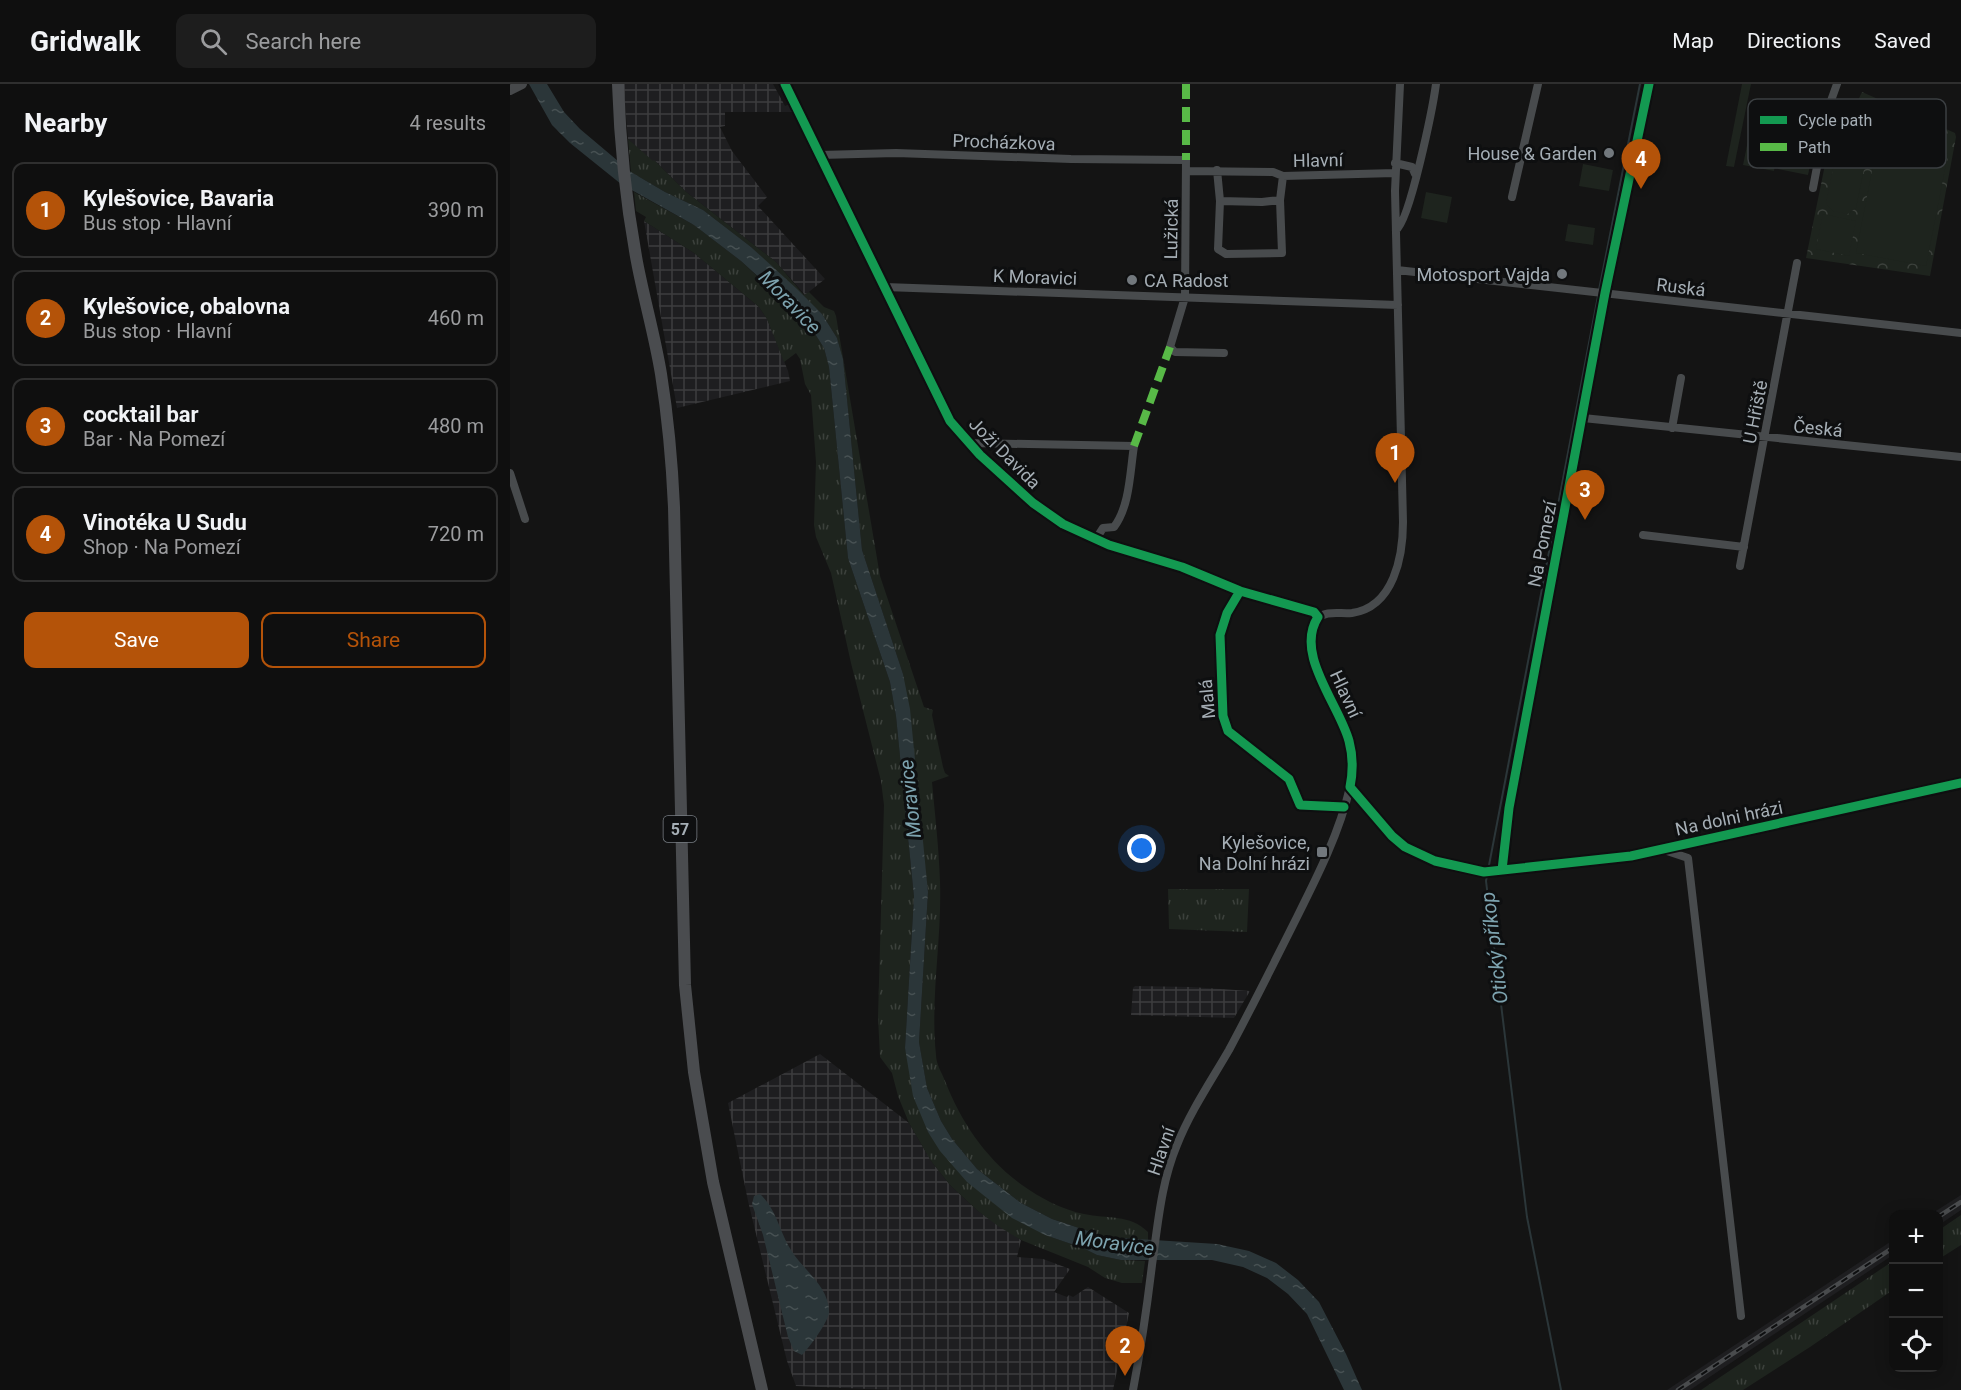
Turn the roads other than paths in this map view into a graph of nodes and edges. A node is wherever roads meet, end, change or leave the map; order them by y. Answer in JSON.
{"nodes":[{"id":1,"x":522,"y":84,"type":"edge"},
{"id":2,"x":610,"y":84,"type":"edge"},
{"id":3,"x":618,"y":84,"type":"edge"},
{"id":4,"x":785,"y":84,"type":"edge"},
{"id":5,"x":1400,"y":84,"type":"edge"},
{"id":6,"x":1436,"y":84,"type":"edge"},
{"id":7,"x":1538,"y":84,"type":"edge"},
{"id":8,"x":1649,"y":84,"type":"edge"},
{"id":9,"x":1837,"y":84,"type":"edge"},
{"id":10,"x":510,"y":90,"type":"edge"},
{"id":11,"x":1832,"y":99,"type":"edge"},
{"id":12,"x":619,"y":130,"type":"junction"},
{"id":13,"x":820,"y":155,"type":"junction"},
{"id":14,"x":1186,"y":160,"type":"joint"},
{"id":15,"x":1395,"y":163,"type":"junction"},
{"id":16,"x":1817,"y":168,"type":"edge"},
{"id":17,"x":1217,"y":170,"type":"junction"},
{"id":18,"x":1186,"y":171,"type":"junction"},
{"id":19,"x":1395,"y":173,"type":"junction"},
{"id":20,"x":1283,"y":176,"type":"junction"},
{"id":21,"x":1414,"y":180,"type":"junction"},
{"id":22,"x":1813,"y":188,"type":"dead end"},
{"id":23,"x":1395,"y":191,"type":"junction"},
{"id":24,"x":1512,"y":197,"type":"dead end"},
{"id":25,"x":1280,"y":200,"type":"junction"},
{"id":26,"x":1220,"y":201,"type":"junction"},
{"id":27,"x":1396,"y":230,"type":"junction"},
{"id":28,"x":1797,"y":263,"type":"dead end"},
{"id":29,"x":1397,"y":270,"type":"junction"},
{"id":30,"x":885,"y":287,"type":"junction"},
{"id":31,"x":1600,"y":293,"type":"junction"},
{"id":32,"x":1185,"y":297,"type":"junction"},
{"id":33,"x":1398,"y":305,"type":"junction"},
{"id":34,"x":1788,"y":314,"type":"junction"},
{"id":35,"x":1961,"y":333,"type":"edge"},
{"id":36,"x":1224,"y":353,"type":"dead end"},
{"id":37,"x":1680,"y":378,"type":"dead end"},
{"id":38,"x":1583,"y":418,"type":"junction"},
{"id":39,"x":1672,"y":428,"type":"junction"},
{"id":40,"x":1765,"y":438,"type":"junction"},
{"id":41,"x":970,"y":443,"type":"junction"},
{"id":42,"x":1961,"y":458,"type":"edge"},
{"id":43,"x":510,"y":473,"type":"edge"},
{"id":44,"x":525,"y":519,"type":"dead end"},
{"id":45,"x":1643,"y":535,"type":"dead end"},
{"id":46,"x":1096,"y":539,"type":"junction"},
{"id":47,"x":1744,"y":547,"type":"junction"},
{"id":48,"x":1740,"y":566,"type":"dead end"},
{"id":49,"x":1240,"y":591,"type":"junction"},
{"id":50,"x":1318,"y":617,"type":"junction"},
{"id":51,"x":1961,"y":783,"type":"edge"},
{"id":52,"x":1350,"y":787,"type":"junction"},
{"id":53,"x":1344,"y":807,"type":"junction"},
{"id":54,"x":1662,"y":850,"type":"junction"},
{"id":55,"x":1498,"y":871,"type":"junction"},
{"id":56,"x":1742,"y":1316,"type":"dead end"},
{"id":57,"x":762,"y":1390,"type":"edge"},
{"id":58,"x":1133,"y":1390,"type":"edge"}],
"edges":[{"from":1,"to":10,"type":"main road"},
{"from":2,"to":12,"type":"main road","number":"57"},
{"from":3,"to":12,"type":"main road","number":"57"},
{"from":4,"to":13,"type":"street","name":"Joži Davida"},
{"from":5,"to":15,"type":"street"},
{"from":6,"to":21,"type":"street"},
{"from":7,"to":24,"type":"street"},
{"from":8,"to":31,"type":"street","name":"Na Pomezí"},
{"from":9,"to":11,"type":"street"},
{"from":12,"to":57,"type":"main road","number":"57"},
{"from":13,"to":14,"type":"street","name":"Procházkova"},
{"from":13,"to":30,"type":"street","name":"Joži Davida"},
{"from":14,"to":18,"type":"street","name":"Lužická"},
{"from":15,"to":19,"type":"street"},
{"from":15,"to":21,"type":"street"},
{"from":16,"to":22,"type":"street"},
{"from":17,"to":18,"type":"street"},
{"from":17,"to":20,"type":"street"},
{"from":17,"to":26,"type":"street"},
{"from":18,"to":32,"type":"street","name":"Lužická"},
{"from":19,"to":20,"type":"street","name":"Hlavní"},
{"from":19,"to":23,"type":"street"},
{"from":20,"to":25,"type":"street","name":"Hlavní"},
{"from":21,"to":23,"type":"street"},
{"from":21,"to":27,"type":"street"},
{"from":23,"to":27,"type":"street"},
{"from":25,"to":26,"type":"street"},
{"from":25,"to":26,"type":"street","name":"Hlavní"},
{"from":27,"to":29,"type":"street"},
{"from":28,"to":34,"type":"street","name":"U Hřiště"},
{"from":29,"to":31,"type":"street","name":"Ruská"},
{"from":29,"to":33,"type":"street"},
{"from":30,"to":32,"type":"street","name":"K Moravici"},
{"from":30,"to":41,"type":"street","name":"Joži Davida"},
{"from":31,"to":34,"type":"street","name":"Ruská"},
{"from":31,"to":38,"type":"street","name":"Na Pomezí"},
{"from":32,"to":33,"type":"street"},
{"from":32,"to":36,"type":"street"},
{"from":33,"to":50,"type":"street"},
{"from":34,"to":35,"type":"street","name":"Ruská"},
{"from":34,"to":40,"type":"street","name":"U Hřiště"},
{"from":37,"to":39,"type":"street"},
{"from":38,"to":39,"type":"street","name":"Česká"},
{"from":38,"to":55,"type":"street","name":"Na Pomezí"},
{"from":39,"to":40,"type":"street","name":"Česká"},
{"from":40,"to":42,"type":"street","name":"Česká"},
{"from":40,"to":47,"type":"street","name":"U Hřiště"},
{"from":41,"to":46,"type":"street","name":"Joži Davida"},
{"from":41,"to":46,"type":"street"},
{"from":43,"to":44,"type":"street"},
{"from":45,"to":47,"type":"street"},
{"from":46,"to":49,"type":"street","name":"Joži Davida"},
{"from":47,"to":48,"type":"street","name":"U Hřiště"},
{"from":49,"to":50,"type":"street","name":"Joži Davida"},
{"from":49,"to":53,"type":"street","name":"Malá"},
{"from":50,"to":52,"type":"street","name":"Hlavní"},
{"from":51,"to":54,"type":"street","name":"Na dolni hrázi"},
{"from":52,"to":53,"type":"street","name":"Hlavní"},
{"from":52,"to":55,"type":"street","name":"Na dolni hrázi"},
{"from":53,"to":58,"type":"street","name":"Hlavní"},
{"from":54,"to":55,"type":"street","name":"Na dolni hrázi"},
{"from":54,"to":56,"type":"street"}]}
